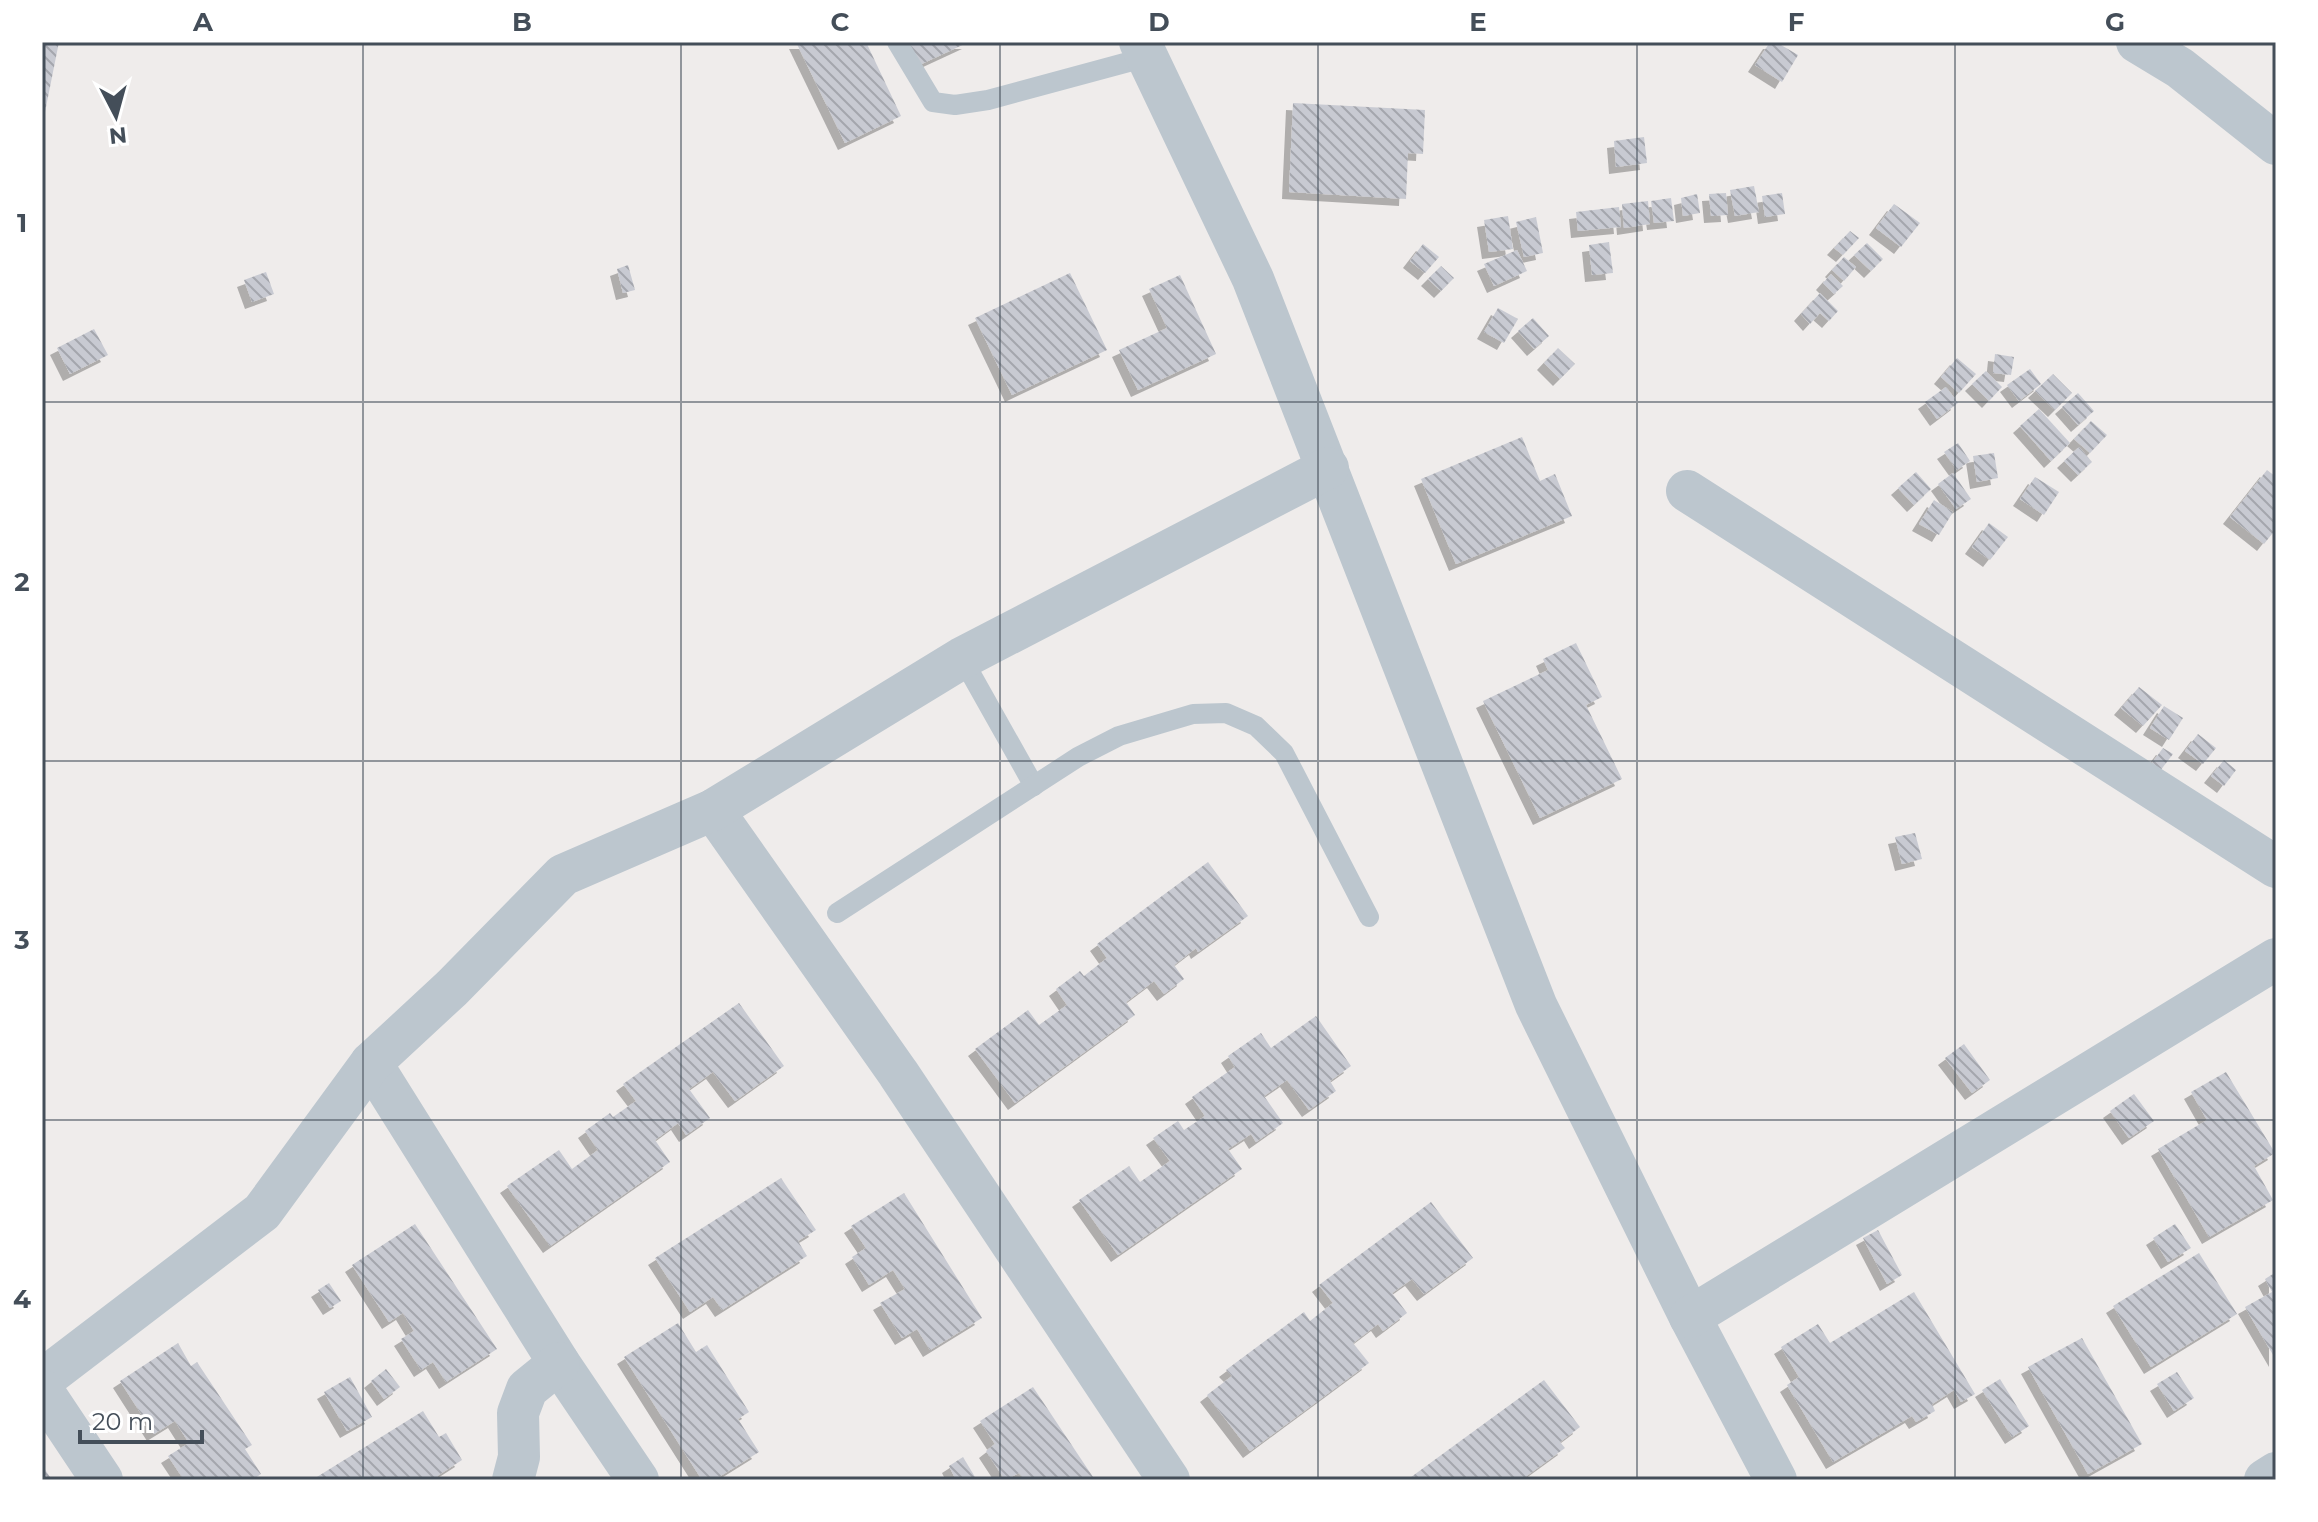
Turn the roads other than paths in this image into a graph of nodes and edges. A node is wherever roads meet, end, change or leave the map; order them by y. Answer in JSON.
{"nodes":[{"id":1,"x":897,"y":42,"type":"edge"},
{"id":2,"x":2137,"y":42,"type":"edge"},
{"id":3,"x":1144,"y":49,"type":"edge"},
{"id":4,"x":2276,"y":144,"type":"edge"},
{"id":5,"x":1328,"y":468,"type":"junction"},
{"id":6,"x":1687,"y":491,"type":"dead end"},
{"id":7,"x":962,"y":658,"type":"junction"},
{"id":8,"x":1034,"y":786,"type":"junction"},
{"id":9,"x":713,"y":810,"type":"junction"},
{"id":10,"x":2276,"y":867,"type":"edge"},
{"id":11,"x":837,"y":913,"type":"dead end"},
{"id":12,"x":1369,"y":917,"type":"dead end"},
{"id":13,"x":2276,"y":959,"type":"edge"},
{"id":14,"x":371,"y":1063,"type":"junction"},
{"id":15,"x":1690,"y":1317,"type":"junction"},
{"id":16,"x":559,"y":1363,"type":"junction"},
{"id":17,"x":42,"y":1380,"type":"edge"},
{"id":18,"x":42,"y":1390,"type":"edge"},
{"id":19,"x":2276,"y":1473,"type":"edge"},
{"id":20,"x":102,"y":1480,"type":"edge"},
{"id":21,"x":513,"y":1480,"type":"edge"},
{"id":22,"x":638,"y":1480,"type":"edge"},
{"id":23,"x":1169,"y":1480,"type":"edge"},
{"id":24,"x":1776,"y":1480,"type":"edge"},
{"id":25,"x":2265,"y":1480,"type":"edge"}],
"edges":[{"from":1,"to":3,"type":"lane"},
{"from":2,"to":4,"type":"street"},
{"from":3,"to":5,"type":"street"},
{"from":5,"to":7,"type":"street"},
{"from":5,"to":15,"type":"street"},
{"from":6,"to":10,"type":"street"},
{"from":7,"to":8,"type":"lane"},
{"from":7,"to":9,"type":"street"},
{"from":8,"to":11,"type":"lane"},
{"from":8,"to":12,"type":"lane"},
{"from":9,"to":14,"type":"street"},
{"from":9,"to":23,"type":"street"},
{"from":13,"to":15,"type":"street"},
{"from":14,"to":16,"type":"street"},
{"from":14,"to":17,"type":"street"},
{"from":15,"to":24,"type":"street"},
{"from":16,"to":21,"type":"street"},
{"from":16,"to":22,"type":"street"},
{"from":18,"to":20,"type":"street"},
{"from":19,"to":25,"type":"street"}]}
